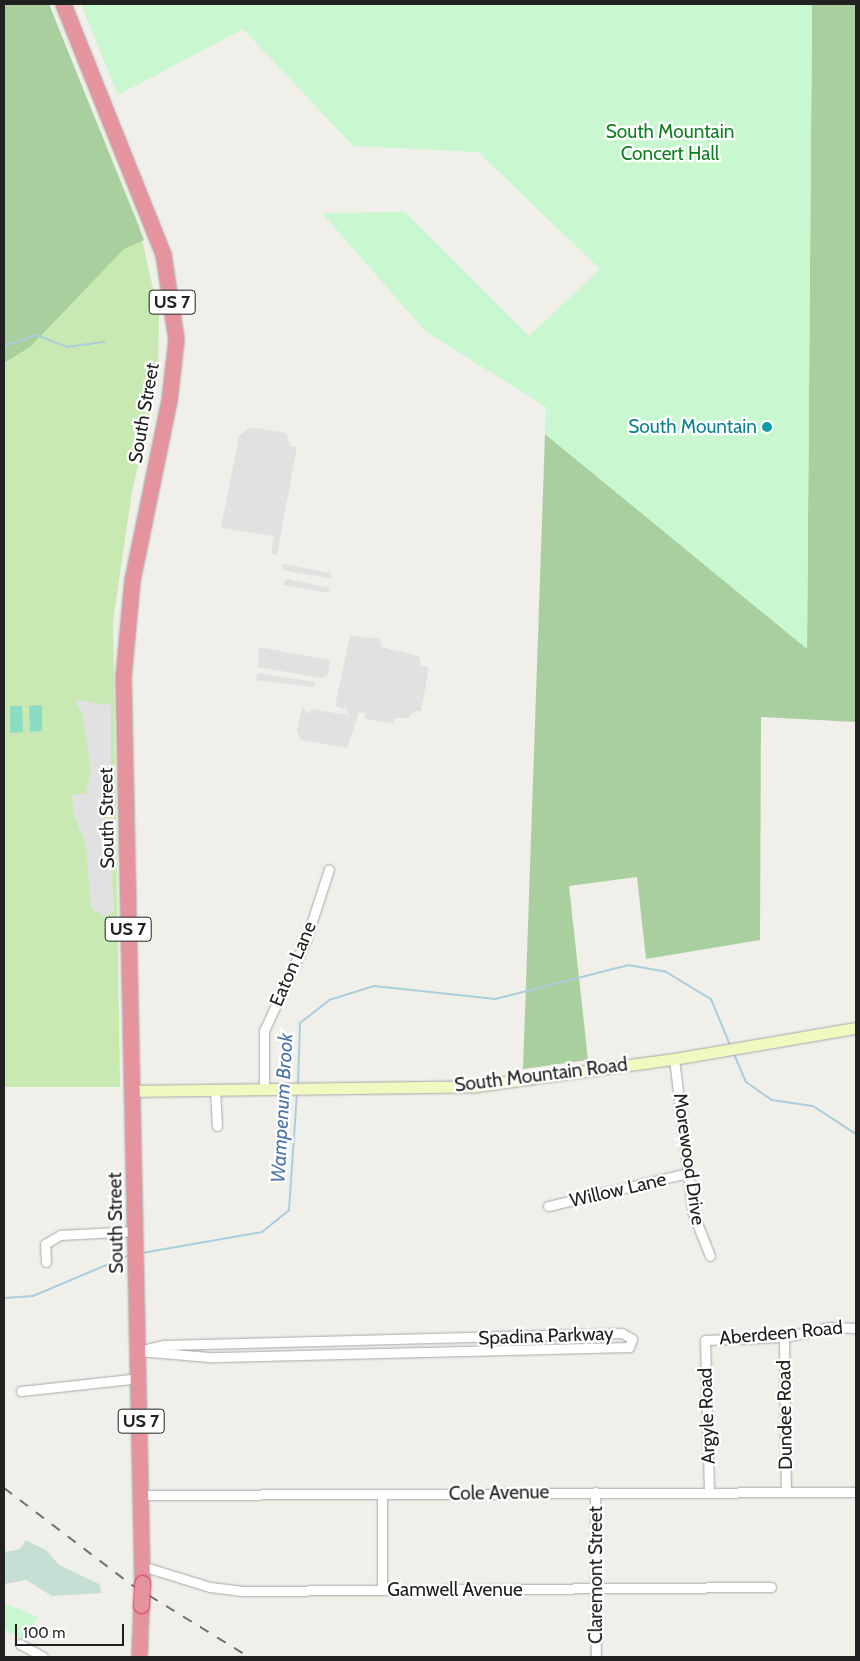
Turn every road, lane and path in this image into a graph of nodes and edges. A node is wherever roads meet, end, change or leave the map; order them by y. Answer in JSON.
{"nodes":[{"id":1,"x":63,"y":4,"type":"edge"},
{"id":2,"x":329,"y":869,"type":"dead end"},
{"id":3,"x":856,"y":1028,"type":"edge"},
{"id":4,"x":674,"y":1059,"type":"junction"},
{"id":5,"x":215,"y":1089,"type":"junction"},
{"id":6,"x":264,"y":1089,"type":"junction"},
{"id":7,"x":133,"y":1091,"type":"junction"},
{"id":8,"x":217,"y":1126,"type":"dead end"},
{"id":9,"x":688,"y":1173,"type":"junction"},
{"id":10,"x":548,"y":1206,"type":"dead end"},
{"id":11,"x":136,"y":1231,"type":"junction"},
{"id":12,"x":710,"y":1256,"type":"dead end"},
{"id":13,"x":46,"y":1262,"type":"dead end"},
{"id":14,"x":856,"y":1328,"type":"edge"},
{"id":15,"x":784,"y":1337,"type":"junction"},
{"id":16,"x":398,"y":1340,"type":"junction"},
{"id":17,"x":705,"y":1340,"type":"joint"},
{"id":18,"x":282,"y":1343,"type":"junction"},
{"id":19,"x":138,"y":1352,"type":"junction"},
{"id":20,"x":397,"y":1353,"type":"junction"},
{"id":21,"x":282,"y":1356,"type":"junction"},
{"id":22,"x":140,"y":1378,"type":"junction"},
{"id":23,"x":21,"y":1391,"type":"dead end"},
{"id":24,"x":595,"y":1492,"type":"junction"},
{"id":25,"x":710,"y":1492,"type":"junction"},
{"id":26,"x":786,"y":1492,"type":"junction"},
{"id":27,"x":856,"y":1492,"type":"edge"},
{"id":28,"x":382,"y":1494,"type":"junction"},
{"id":29,"x":142,"y":1495,"type":"junction"},
{"id":30,"x":142,"y":1566,"type":"junction"},
{"id":31,"x":771,"y":1587,"type":"dead end"},
{"id":32,"x":596,"y":1589,"type":"junction"},
{"id":33,"x":382,"y":1590,"type":"junction"},
{"id":34,"x":20,"y":1644,"type":"dead end"},
{"id":35,"x":43,"y":1657,"type":"edge"},
{"id":36,"x":139,"y":1657,"type":"edge"},
{"id":37,"x":596,"y":1657,"type":"edge"}],
"edges":[{"from":1,"to":7,"type":"highway","name":"South Street","number":"US 7"},
{"from":2,"to":6,"type":"street","name":"Eaton Lane"},
{"from":3,"to":4,"type":"street","name":"South Mountain Road"},
{"from":4,"to":6,"type":"street","name":"South Mountain Road"},
{"from":4,"to":9,"type":"street","name":"Morewood Drive"},
{"from":5,"to":6,"type":"street","name":"South Mountain Road"},
{"from":5,"to":7,"type":"street","name":"South Mountain Road"},
{"from":5,"to":8,"type":"street"},
{"from":7,"to":11,"type":"highway","name":"South Street","number":"US 7"},
{"from":9,"to":10,"type":"street","name":"Willow Lane"},
{"from":9,"to":12,"type":"street","name":"Morewood Drive"},
{"from":11,"to":13,"type":"street"},
{"from":11,"to":19,"type":"highway","name":"South Street","number":"US 7"},
{"from":14,"to":15,"type":"street","name":"Aberdeen Road"},
{"from":15,"to":17,"type":"street","name":"Aberdeen Road"},
{"from":15,"to":26,"type":"street","name":"Dundee Road"},
{"from":16,"to":18,"type":"street","name":"Spadina Parkway"},
{"from":16,"to":20,"type":"street"},
{"from":16,"to":20,"type":"street","name":"Spadina Parkway"},
{"from":17,"to":25,"type":"street","name":"Argyle Road"},
{"from":18,"to":19,"type":"street","name":"Spadina Parkway"},
{"from":18,"to":21,"type":"street"},
{"from":19,"to":21,"type":"street","name":"Spadina Parkway"},
{"from":19,"to":22,"type":"highway","name":"South Street","number":"US 7"},
{"from":20,"to":21,"type":"street","name":"Spadina Parkway"},
{"from":22,"to":23,"type":"street"},
{"from":22,"to":29,"type":"highway","name":"South Street","number":"US 7"},
{"from":24,"to":25,"type":"street","name":"Cole Avenue"},
{"from":24,"to":28,"type":"street","name":"Cole Avenue"},
{"from":24,"to":32,"type":"street","name":"Claremont Street"},
{"from":25,"to":26,"type":"street","name":"Cole Avenue"},
{"from":26,"to":27,"type":"street","name":"Cole Avenue"},
{"from":28,"to":29,"type":"street","name":"Cole Avenue"},
{"from":28,"to":33,"type":"street"},
{"from":29,"to":30,"type":"highway","name":"South Street","number":"US 7"},
{"from":30,"to":33,"type":"street","name":"Gamwell Avenue"},
{"from":30,"to":36,"type":"highway","name":"South Street","number":"US 7","bridge":true},
{"from":31,"to":32,"type":"street","name":"Gamwell Avenue"},
{"from":32,"to":33,"type":"street","name":"Gamwell Avenue"},
{"from":32,"to":37,"type":"street","name":"Claremont Street"},
{"from":34,"to":35,"type":"street"}]}
